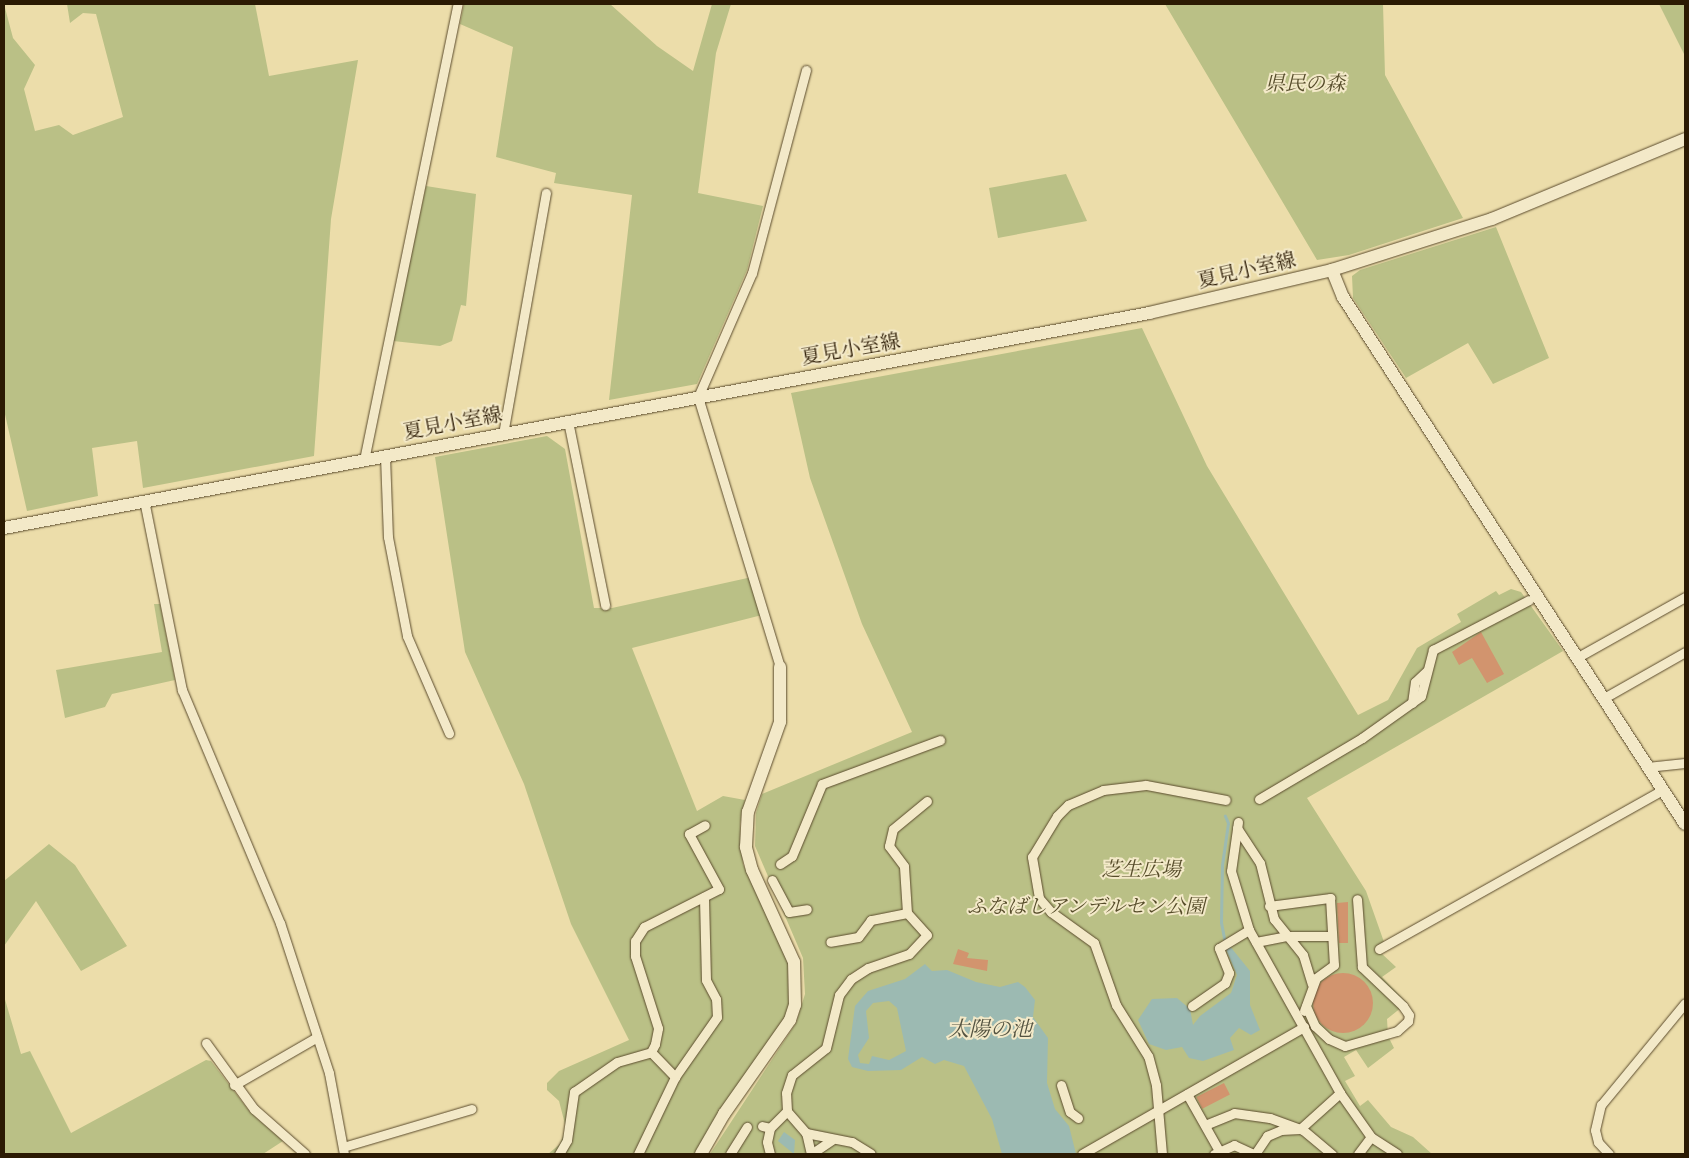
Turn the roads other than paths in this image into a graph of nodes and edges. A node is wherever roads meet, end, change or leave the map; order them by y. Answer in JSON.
{"nodes":[{"id":1,"x":458,"y":4,"type":"edge"},
{"id":2,"x":806,"y":70,"type":"dead end"},
{"id":3,"x":1685,"y":139,"type":"edge"},
{"id":4,"x":546,"y":193,"type":"dead end"},
{"id":5,"x":1332,"y":270,"type":"junction"},
{"id":6,"x":698,"y":396,"type":"junction"},
{"id":7,"x":568,"y":421,"type":"junction"},
{"id":8,"x":503,"y":434,"type":"junction"},
{"id":9,"x":385,"y":456,"type":"junction"},
{"id":10,"x":364,"y":460,"type":"junction"},
{"id":11,"x":144,"y":500,"type":"junction"},
{"id":12,"x":4,"y":528,"type":"edge"},
{"id":13,"x":1685,"y":597,"type":"edge"},
{"id":14,"x":1529,"y":600,"type":"dead end"},
{"id":15,"x":605,"y":605,"type":"dead end"},
{"id":16,"x":1685,"y":652,"type":"edge"},
{"id":17,"x":1578,"y":657,"type":"junction"},
{"id":18,"x":780,"y":667,"type":"joint"},
{"id":19,"x":1604,"y":698,"type":"junction"},
{"id":20,"x":449,"y":733,"type":"dead end"},
{"id":21,"x":940,"y":740,"type":"dead end"},
{"id":22,"x":1685,"y":763,"type":"edge"},
{"id":23,"x":1647,"y":767,"type":"junction"},
{"id":24,"x":1662,"y":790,"type":"junction"},
{"id":25,"x":1259,"y":799,"type":"dead end"},
{"id":26,"x":927,"y":800,"type":"dead end"},
{"id":27,"x":1226,"y":800,"type":"dead end"},
{"id":28,"x":705,"y":824,"type":"dead end"},
{"id":29,"x":1685,"y":824,"type":"edge"},
{"id":30,"x":780,"y":864,"type":"dead end"},
{"id":31,"x":772,"y":880,"type":"dead end"},
{"id":32,"x":704,"y":897,"type":"junction"},
{"id":33,"x":1357,"y":900,"type":"dead end"},
{"id":34,"x":1269,"y":906,"type":"junction"},
{"id":35,"x":807,"y":909,"type":"dead end"},
{"id":36,"x":906,"y":913,"type":"junction"},
{"id":37,"x":1249,"y":930,"type":"junction"},
{"id":38,"x":1287,"y":936,"type":"junction"},
{"id":39,"x":1330,"y":936,"type":"junction"},
{"id":40,"x":830,"y":942,"type":"dead end"},
{"id":41,"x":1256,"y":942,"type":"junction"},
{"id":42,"x":1379,"y":949,"type":"dead end"},
{"id":43,"x":1312,"y":984,"type":"junction"},
{"id":44,"x":1685,"y":1003,"type":"edge"},
{"id":45,"x":1192,"y":1006,"type":"dead end"},
{"id":46,"x":1306,"y":1006,"type":"junction"},
{"id":47,"x":1301,"y":1024,"type":"junction"},
{"id":48,"x":317,"y":1037,"type":"junction"},
{"id":49,"x":206,"y":1043,"type":"dead end"},
{"id":50,"x":651,"y":1052,"type":"junction"},
{"id":51,"x":675,"y":1077,"type":"junction"},
{"id":52,"x":234,"y":1085,"type":"junction"},
{"id":53,"x":1061,"y":1085,"type":"dead end"},
{"id":54,"x":1340,"y":1093,"type":"junction"},
{"id":55,"x":1187,"y":1094,"type":"junction"},
{"id":56,"x":471,"y":1109,"type":"dead end"},
{"id":57,"x":1158,"y":1110,"type":"junction"},
{"id":58,"x":787,"y":1111,"type":"junction"},
{"id":59,"x":1078,"y":1118,"type":"dead end"},
{"id":60,"x":1205,"y":1125,"type":"junction"},
{"id":61,"x":747,"y":1127,"type":"dead end"},
{"id":62,"x":1300,"y":1129,"type":"junction"},
{"id":63,"x":806,"y":1133,"type":"junction"},
{"id":64,"x":1371,"y":1137,"type":"junction"},
{"id":65,"x":832,"y":1140,"type":"junction"},
{"id":66,"x":344,"y":1151,"type":"edge"},
{"id":67,"x":1216,"y":1152,"type":"edge"},
{"id":68,"x":305,"y":1154,"type":"edge"},
{"id":69,"x":559,"y":1154,"type":"edge"},
{"id":70,"x":638,"y":1154,"type":"edge"},
{"id":71,"x":701,"y":1154,"type":"edge"},
{"id":72,"x":730,"y":1154,"type":"edge"},
{"id":73,"x":770,"y":1154,"type":"edge"},
{"id":74,"x":811,"y":1154,"type":"edge"},
{"id":75,"x":871,"y":1154,"type":"edge"},
{"id":76,"x":1082,"y":1154,"type":"edge"},
{"id":77,"x":1162,"y":1154,"type":"edge"},
{"id":78,"x":1254,"y":1154,"type":"edge"},
{"id":79,"x":1332,"y":1154,"type":"edge"},
{"id":80,"x":1358,"y":1154,"type":"edge"},
{"id":81,"x":1397,"y":1154,"type":"edge"},
{"id":82,"x":1609,"y":1154,"type":"edge"}],
"edges":[{"from":1,"to":10,"type":"street"},
{"from":2,"to":6,"type":"street"},
{"from":3,"to":5,"type":"main road","name":"夏見小室線"},
{"from":4,"to":8,"type":"street"},
{"from":5,"to":6,"type":"main road","name":"夏見小室線"},
{"from":5,"to":17,"type":"main road"},
{"from":6,"to":7,"type":"main road","name":"夏見小室線"},
{"from":6,"to":18,"type":"street"},
{"from":7,"to":8,"type":"main road","name":"夏見小室線"},
{"from":7,"to":15,"type":"street"},
{"from":8,"to":9,"type":"main road","name":"夏見小室線"},
{"from":9,"to":10,"type":"main road","name":"夏見小室線"},
{"from":9,"to":20,"type":"street"},
{"from":10,"to":11,"type":"main road","name":"夏見小室線"},
{"from":11,"to":12,"type":"main road","name":"夏見小室線"},
{"from":11,"to":48,"type":"street"},
{"from":13,"to":17,"type":"street"},
{"from":14,"to":25,"type":"street"},
{"from":16,"to":19,"type":"street"},
{"from":17,"to":19,"type":"main road"},
{"from":18,"to":71,"type":"main road"},
{"from":19,"to":23,"type":"main road"},
{"from":21,"to":30,"type":"street"},
{"from":22,"to":23,"type":"street"},
{"from":23,"to":24,"type":"main road"},
{"from":24,"to":29,"type":"main road"},
{"from":24,"to":42,"type":"street"},
{"from":26,"to":36,"type":"street"},
{"from":27,"to":57,"type":"street"},
{"from":28,"to":32,"type":"street"},
{"from":31,"to":35,"type":"street"},
{"from":32,"to":50,"type":"street"},
{"from":32,"to":51,"type":"street"},
{"from":33,"to":46,"type":"street"},
{"from":34,"to":37,"type":"street"},
{"from":34,"to":38,"type":"street"},
{"from":34,"to":39,"type":"street"},
{"from":36,"to":40,"type":"street"},
{"from":36,"to":58,"type":"street"},
{"from":37,"to":41,"type":"street"},
{"from":37,"to":45,"type":"street"},
{"from":38,"to":39,"type":"street"},
{"from":38,"to":41,"type":"street"},
{"from":38,"to":43,"type":"street"},
{"from":39,"to":43,"type":"street"},
{"from":41,"to":47,"type":"street"},
{"from":43,"to":46,"type":"street"},
{"from":44,"to":82,"type":"street"},
{"from":46,"to":47,"type":"street"},
{"from":47,"to":54,"type":"street"},
{"from":47,"to":55,"type":"street"},
{"from":48,"to":52,"type":"street"},
{"from":48,"to":66,"type":"street"},
{"from":49,"to":52,"type":"street"},
{"from":50,"to":51,"type":"street"},
{"from":50,"to":69,"type":"street"},
{"from":51,"to":70,"type":"street"},
{"from":52,"to":68,"type":"street"},
{"from":53,"to":59,"type":"street"},
{"from":54,"to":62,"type":"street"},
{"from":54,"to":64,"type":"street"},
{"from":55,"to":57,"type":"street"},
{"from":55,"to":60,"type":"street"},
{"from":56,"to":66,"type":"street"},
{"from":57,"to":76,"type":"street"},
{"from":57,"to":77,"type":"street"},
{"from":58,"to":63,"type":"street"},
{"from":58,"to":73,"type":"street"},
{"from":60,"to":62,"type":"street"},
{"from":60,"to":67,"type":"street"},
{"from":61,"to":72,"type":"street"},
{"from":62,"to":78,"type":"street"},
{"from":62,"to":79,"type":"street"},
{"from":63,"to":65,"type":"street"},
{"from":63,"to":74,"type":"street"},
{"from":64,"to":80,"type":"street"},
{"from":64,"to":81,"type":"street"},
{"from":65,"to":74,"type":"street"},
{"from":65,"to":75,"type":"street"},
{"from":67,"to":78,"type":"street"}]}
